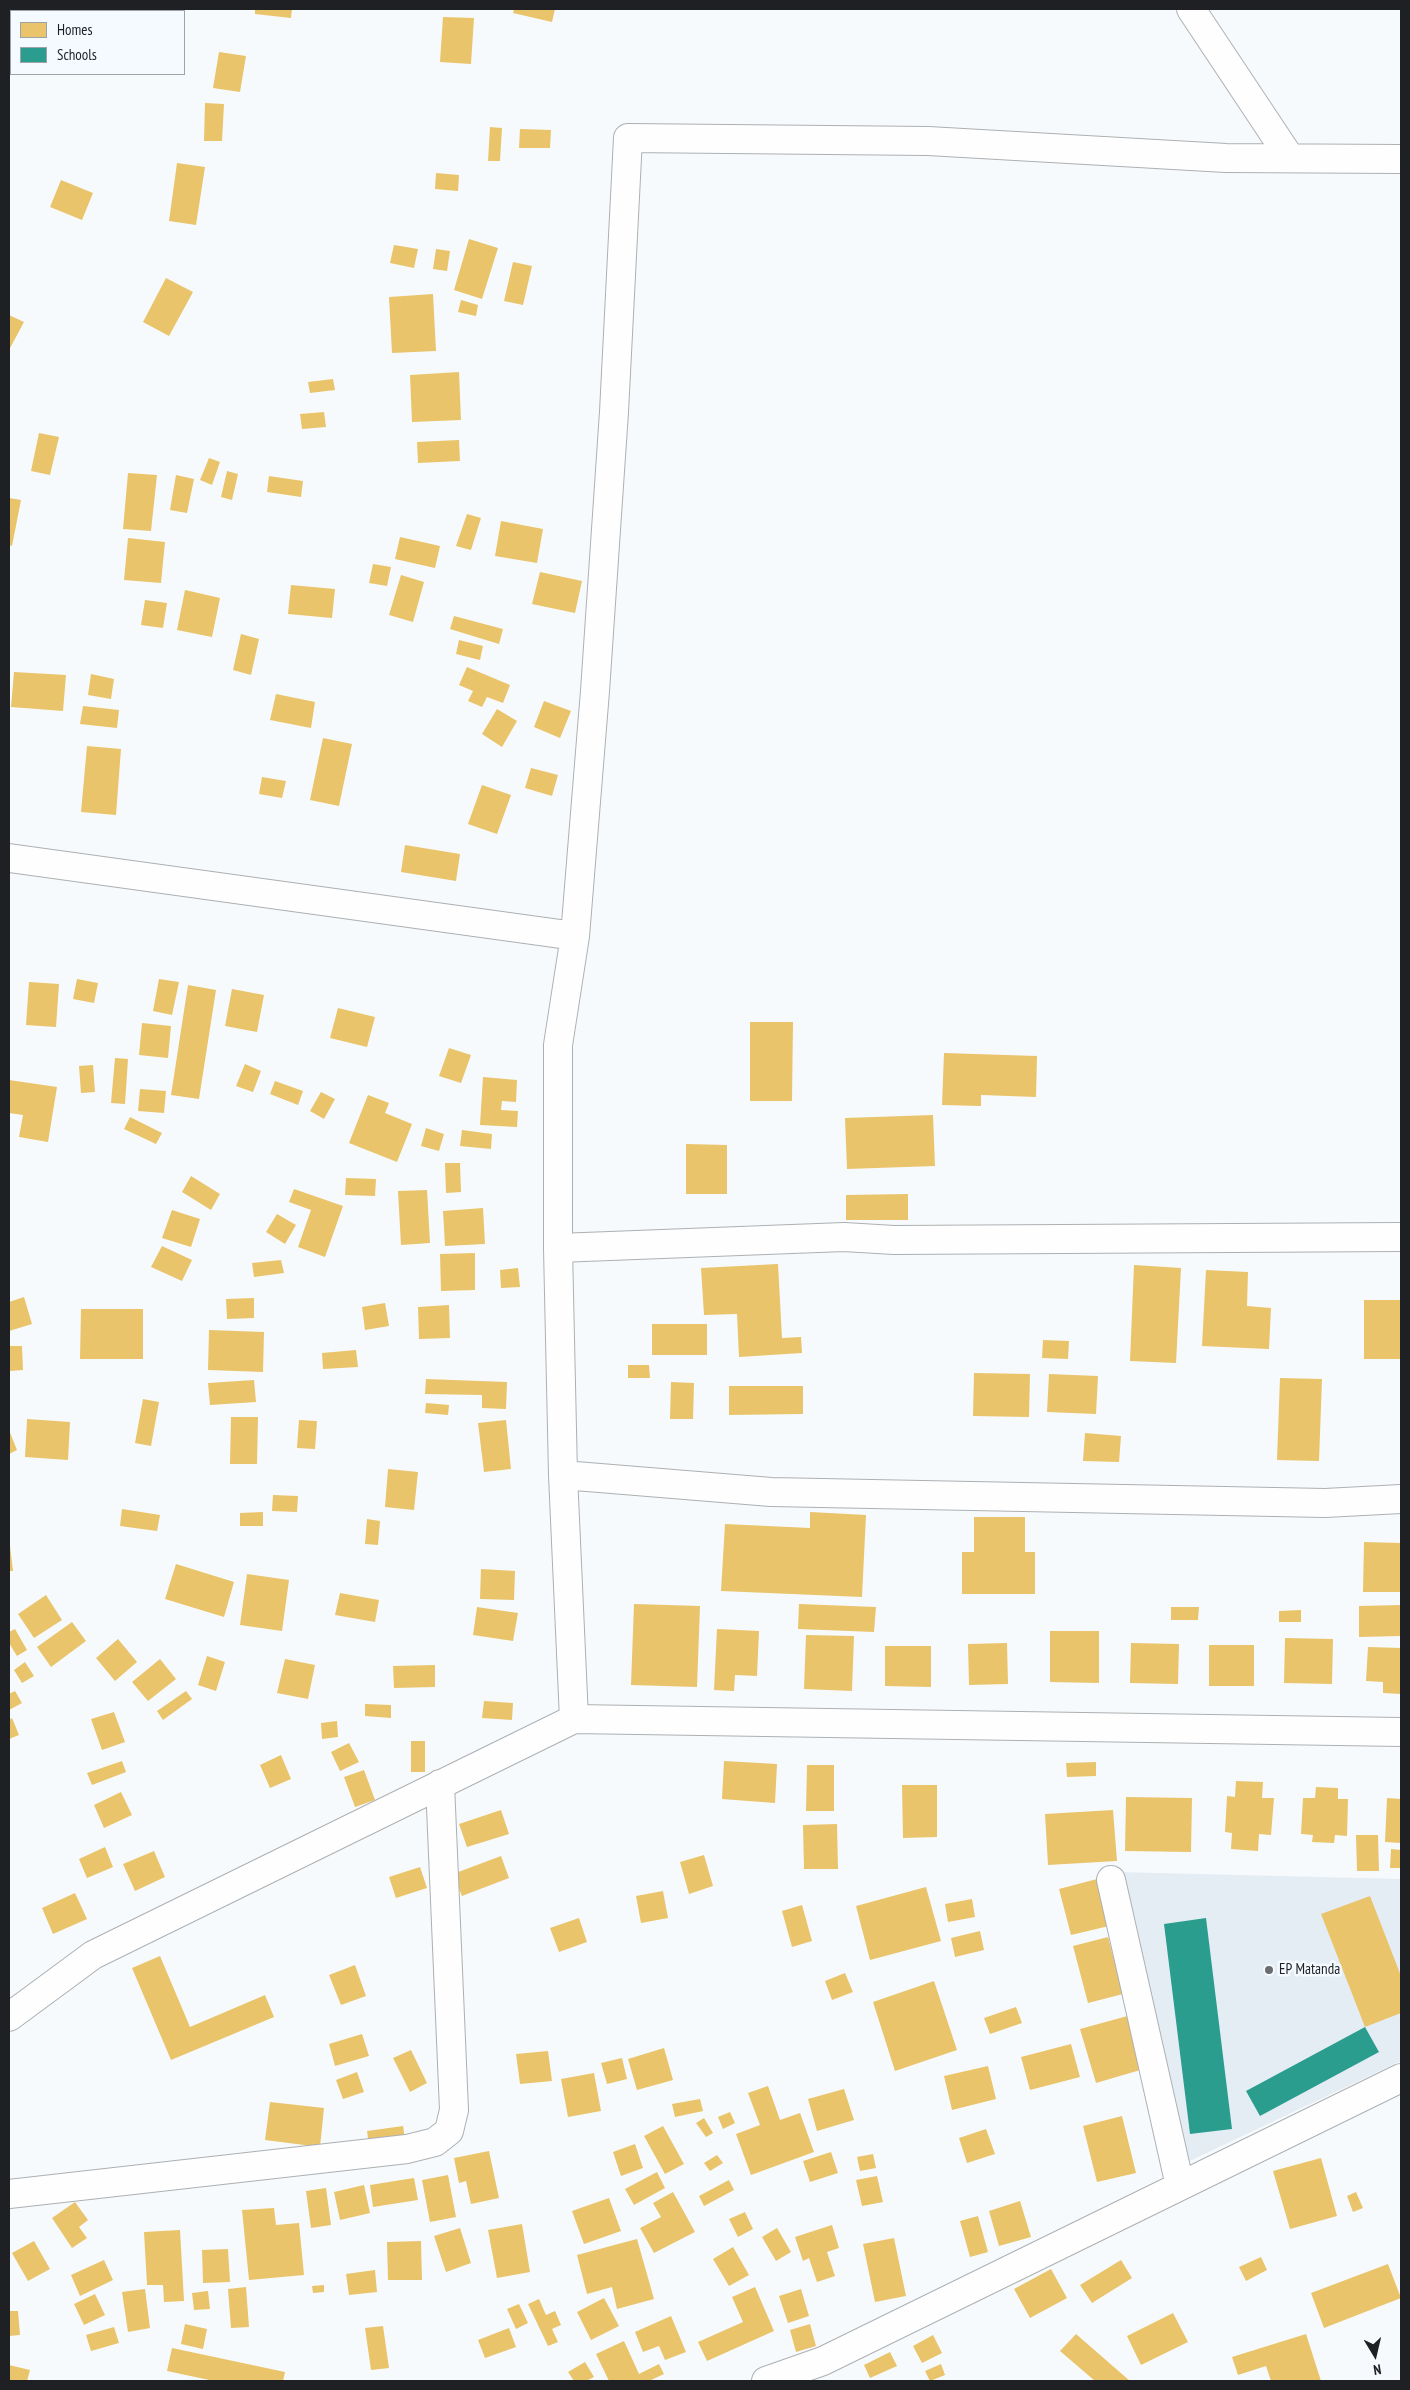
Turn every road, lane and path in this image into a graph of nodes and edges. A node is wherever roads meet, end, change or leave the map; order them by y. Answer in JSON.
{"nodes":[{"id":1,"x":1191,"y":9,"type":"edge"},
{"id":2,"x":1290,"y":158,"type":"junction"},
{"id":3,"x":1401,"y":159,"type":"edge"},
{"id":4,"x":9,"y":858,"type":"edge"},
{"id":5,"x":575,"y":936,"type":"junction"},
{"id":6,"x":1401,"y":1237,"type":"edge"},
{"id":7,"x":558,"y":1248,"type":"junction"},
{"id":8,"x":563,"y":1475,"type":"junction"},
{"id":9,"x":1401,"y":1499,"type":"edge"},
{"id":10,"x":574,"y":1718,"type":"junction"},
{"id":11,"x":1401,"y":1732,"type":"edge"},
{"id":12,"x":440,"y":1784,"type":"junction"},
{"id":13,"x":1111,"y":1880,"type":"dead end"},
{"id":14,"x":9,"y":2016,"type":"edge"},
{"id":15,"x":1401,"y":2078,"type":"edge"},
{"id":16,"x":1180,"y":2186,"type":"junction"},
{"id":17,"x":9,"y":2194,"type":"edge"},
{"id":18,"x":826,"y":2371,"type":"edge"},
{"id":19,"x":766,"y":2381,"type":"edge"}],
"edges":[{"from":1,"to":2,"type":"street"},
{"from":2,"to":3,"type":"street"},
{"from":2,"to":5,"type":"street"},
{"from":4,"to":5,"type":"street"},
{"from":5,"to":7,"type":"street"},
{"from":6,"to":7,"type":"street"},
{"from":7,"to":8,"type":"street"},
{"from":8,"to":9,"type":"street"},
{"from":8,"to":10,"type":"street"},
{"from":10,"to":11,"type":"street"},
{"from":10,"to":12,"type":"street"},
{"from":12,"to":14,"type":"street"},
{"from":12,"to":17,"type":"street"},
{"from":13,"to":16,"type":"street"},
{"from":15,"to":16,"type":"street"},
{"from":16,"to":18,"type":"street"},
{"from":18,"to":19,"type":"street"}]}
